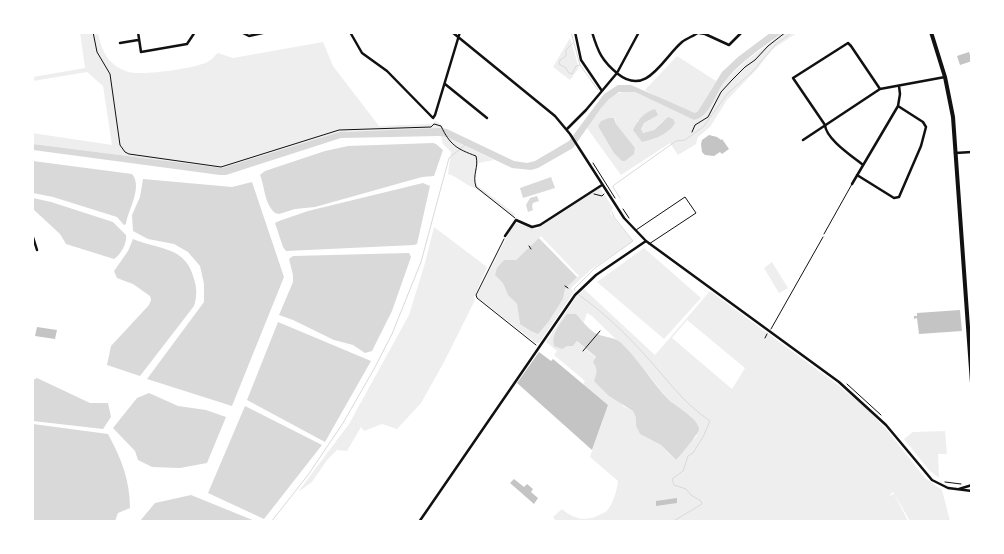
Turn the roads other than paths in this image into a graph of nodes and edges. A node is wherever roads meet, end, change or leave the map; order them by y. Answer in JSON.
{"nodes":[{"id":1,"x":138,"y":32,"type":"edge"},
{"id":2,"x":195,"y":32,"type":"edge"},
{"id":3,"x":241,"y":32,"type":"edge"},
{"id":4,"x":267,"y":32,"type":"edge"},
{"id":5,"x":350,"y":32,"type":"edge"},
{"id":6,"x":452,"y":32,"type":"edge"},
{"id":7,"x":460,"y":32,"type":"edge"},
{"id":8,"x":575,"y":32,"type":"edge"},
{"id":9,"x":592,"y":32,"type":"edge"},
{"id":10,"x":639,"y":32,"type":"edge"},
{"id":11,"x":742,"y":32,"type":"edge"},
{"id":12,"x":931,"y":32,"type":"edge"},
{"id":13,"x":699,"y":33,"type":"edge"},
{"id":14,"x":458,"y":38,"type":"junction"},
{"id":15,"x":139,"y":40,"type":"junction"},
{"id":16,"x":120,"y":43,"type":"dead end"},
{"id":17,"x":617,"y":73,"type":"junction"},
{"id":18,"x":945,"y":76,"type":"junction"},
{"id":19,"x":445,"y":84,"type":"junction"},
{"id":20,"x":899,"y":85,"type":"junction"},
{"id":21,"x":880,"y":89,"type":"junction"},
{"id":22,"x":602,"y":91,"type":"junction"},
{"id":23,"x":898,"y":106,"type":"junction"},
{"id":24,"x":487,"y":118,"type":"dead end"},
{"id":25,"x":824,"y":125,"type":"junction"},
{"id":26,"x":568,"y":128,"type":"junction"},
{"id":27,"x":803,"y":140,"type":"dead end"},
{"id":28,"x":972,"y":152,"type":"edge"},
{"id":29,"x":955,"y":153,"type":"junction"},
{"id":30,"x":863,"y":165,"type":"junction"},
{"id":31,"x":857,"y":175,"type":"junction"},
{"id":32,"x":602,"y":184,"type":"junction"},
{"id":33,"x":852,"y":184,"type":"joint"},
{"id":34,"x":636,"y":231,"type":"junction"},
{"id":35,"x":32,"y":234,"type":"edge"},
{"id":36,"x":824,"y":234,"type":"road end"},
{"id":37,"x":505,"y":236,"type":"road end"},
{"id":38,"x":648,"y":242,"type":"junction"},
{"id":39,"x":37,"y":250,"type":"dead end"},
{"id":40,"x":970,"y":326,"type":"edge"},
{"id":41,"x":972,"y":383,"type":"edge"},
{"id":42,"x":972,"y":485,"type":"edge"},
{"id":43,"x":957,"y":490,"type":"junction"},
{"id":44,"x":972,"y":491,"type":"edge"},
{"id":45,"x":419,"y":522,"type":"edge"}],
"edges":[{"from":1,"to":15,"type":"street"},
{"from":2,"to":15,"type":"street"},
{"from":3,"to":4,"type":"street"},
{"from":5,"to":19,"type":"street"},
{"from":6,"to":14,"type":"street"},
{"from":7,"to":14,"type":"street"},
{"from":8,"to":22,"type":"street"},
{"from":9,"to":17,"type":"street"},
{"from":10,"to":17,"type":"street"},
{"from":11,"to":13,"type":"street"},
{"from":12,"to":18,"type":"main road"},
{"from":13,"to":17,"type":"street"},
{"from":14,"to":19,"type":"street"},
{"from":14,"to":26,"type":"street"},
{"from":15,"to":16,"type":"street"},
{"from":17,"to":22,"type":"street"},
{"from":18,"to":20,"type":"street"},
{"from":18,"to":29,"type":"main road"},
{"from":19,"to":24,"type":"street"},
{"from":20,"to":21,"type":"street"},
{"from":20,"to":23,"type":"street"},
{"from":21,"to":25,"type":"street"},
{"from":21,"to":25,"type":"street"},
{"from":22,"to":26,"type":"street"},
{"from":23,"to":30,"type":"street"},
{"from":23,"to":31,"type":"street"},
{"from":25,"to":27,"type":"street"},
{"from":25,"to":30,"type":"street"},
{"from":26,"to":32,"type":"street"},
{"from":28,"to":29,"type":"street"},
{"from":29,"to":40,"type":"main road"},
{"from":30,"to":31,"type":"street"},
{"from":31,"to":33,"type":"street"},
{"from":32,"to":34,"type":"street"},
{"from":32,"to":37,"type":"street"},
{"from":33,"to":36,"type":"lane"},
{"from":34,"to":38,"type":"street"},
{"from":34,"to":38,"type":"lane"},
{"from":35,"to":39,"type":"street"},
{"from":38,"to":43,"type":"street"},
{"from":38,"to":45,"type":"street"},
{"from":40,"to":41,"type":"main road"},
{"from":42,"to":43,"type":"street"},
{"from":42,"to":44,"type":"main road"},
{"from":43,"to":44,"type":"street"}]}
